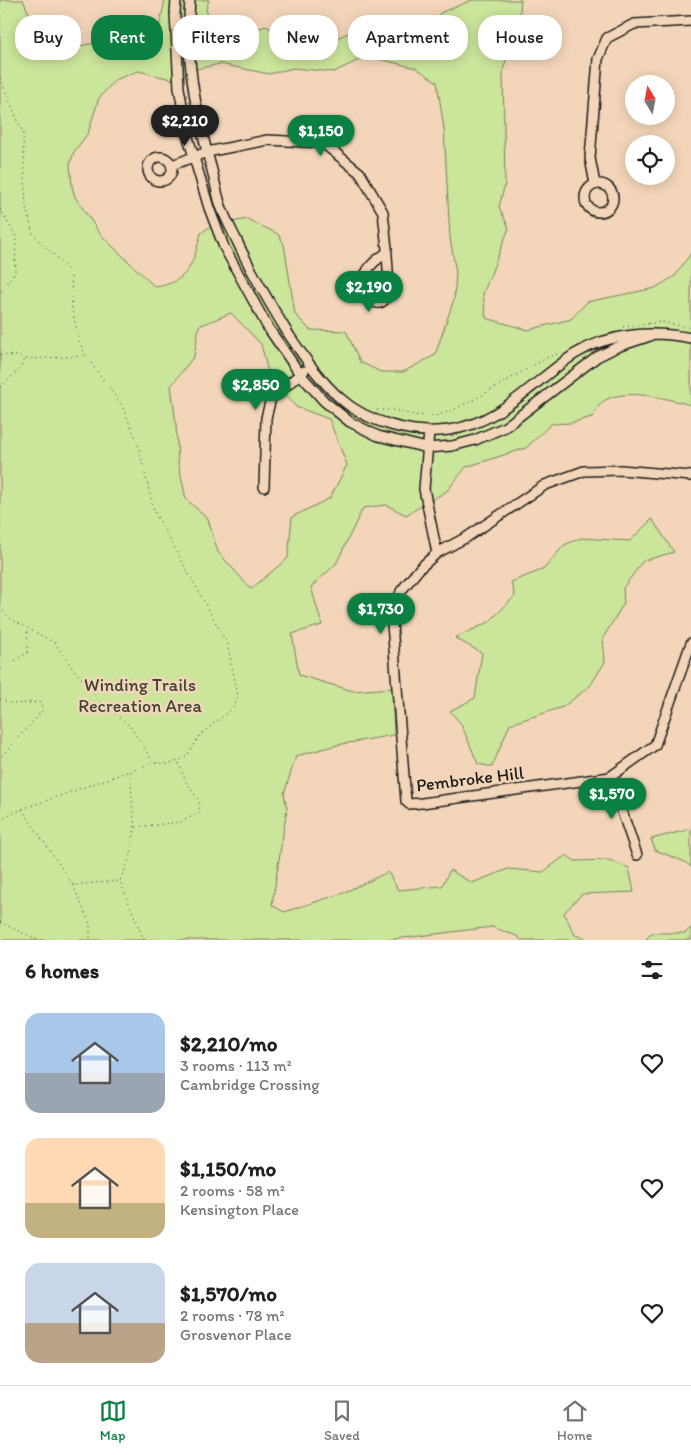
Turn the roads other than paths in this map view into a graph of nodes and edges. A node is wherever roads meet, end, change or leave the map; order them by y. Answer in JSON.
{"nodes":[{"id":1,"x":176,"y":0,"type":"edge"},
{"id":2,"x":190,"y":0,"type":"edge"},
{"id":3,"x":691,"y":20,"type":"edge"},
{"id":4,"x":207,"y":152,"type":"junction"},
{"id":5,"x":193,"y":157,"type":"junction"},
{"id":6,"x":172,"y":165,"type":"dead end"},
{"id":7,"x":595,"y":184,"type":"dead end"},
{"id":8,"x":385,"y":254,"type":"junction"},
{"id":9,"x":652,"y":335,"type":"junction"},
{"id":10,"x":691,"y":338,"type":"edge"},
{"id":11,"x":310,"y":366,"type":"junction"},
{"id":12,"x":300,"y":374,"type":"junction"},
{"id":13,"x":429,"y":432,"type":"junction"},
{"id":14,"x":428,"y":448,"type":"junction"},
{"id":15,"x":691,"y":476,"type":"edge"},
{"id":16,"x":264,"y":487,"type":"dead end"},
{"id":17,"x":437,"y":553,"type":"junction"},
{"id":18,"x":691,"y":644,"type":"edge"},
{"id":19,"x":610,"y":777,"type":"junction"},
{"id":20,"x":637,"y":856,"type":"dead end"}],
"edges":[{"from":1,"to":5,"type":"street"},
{"from":2,"to":4,"type":"street"},
{"from":3,"to":7,"type":"street"},
{"from":4,"to":5,"type":"street"},
{"from":4,"to":8,"type":"street"},
{"from":4,"to":11,"type":"street"},
{"from":5,"to":6,"type":"street"},
{"from":5,"to":12,"type":"street"},
{"from":8,"to":8,"type":"street"},
{"from":9,"to":10,"type":"street"},
{"from":9,"to":13,"type":"street"},
{"from":9,"to":14,"type":"street"},
{"from":11,"to":12,"type":"street"},
{"from":11,"to":13,"type":"street"},
{"from":12,"to":14,"type":"street"},
{"from":12,"to":16,"type":"street"},
{"from":13,"to":14,"type":"street"},
{"from":14,"to":17,"type":"street"},
{"from":15,"to":17,"type":"street","name":"Pembroke Hill"},
{"from":17,"to":19,"type":"street","name":"Pembroke Hill"},
{"from":18,"to":19,"type":"street","name":"Pembroke Hill"},
{"from":19,"to":20,"type":"street"}]}
